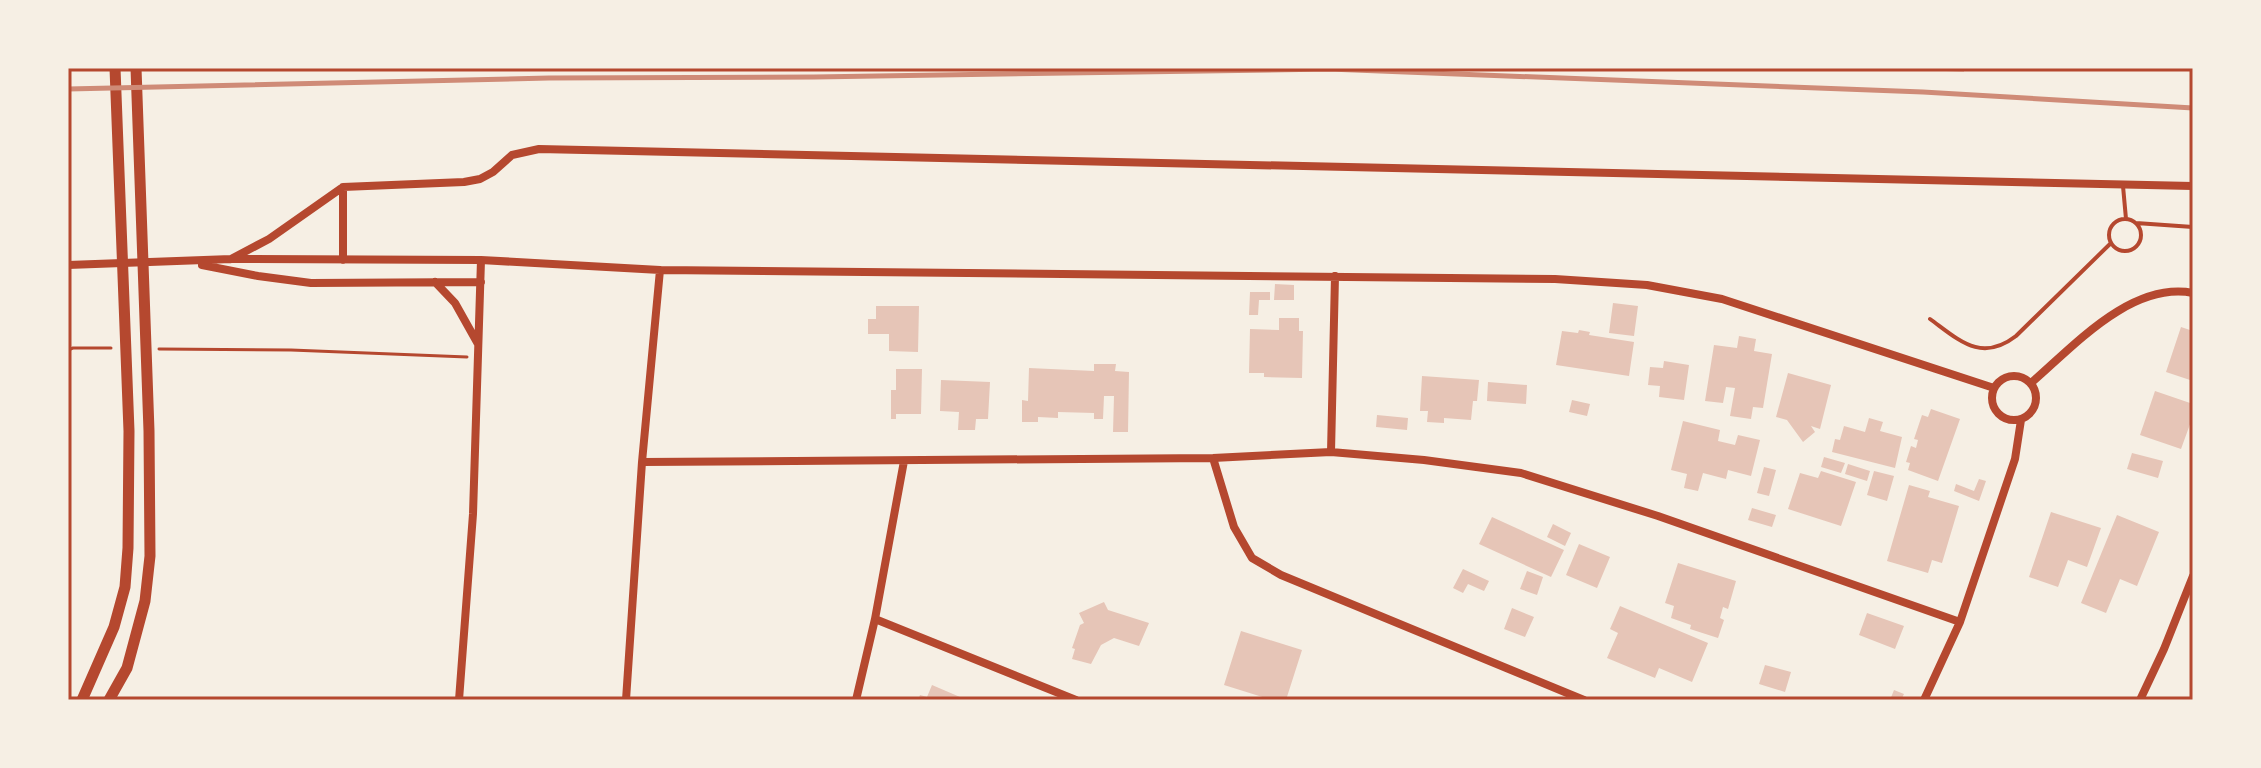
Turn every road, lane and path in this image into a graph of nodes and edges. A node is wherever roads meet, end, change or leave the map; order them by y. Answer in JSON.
{"nodes":[{"id":1,"x":115,"y":68,"type":"edge"},
{"id":2,"x":136,"y":68,"type":"edge"},
{"id":3,"x":2123,"y":184,"type":"junction"},
{"id":4,"x":2193,"y":186,"type":"edge"},
{"id":5,"x":343,"y":187,"type":"junction"},
{"id":6,"x":2126,"y":219,"type":"junction"},
{"id":7,"x":2136,"y":223,"type":"junction"},
{"id":8,"x":2193,"y":227,"type":"edge"},
{"id":9,"x":2111,"y":243,"type":"junction"},
{"id":10,"x":231,"y":259,"type":"junction"},
{"id":11,"x":343,"y":260,"type":"junction"},
{"id":12,"x":481,"y":260,"type":"junction"},
{"id":13,"x":190,"y":262,"type":"junction"},
{"id":14,"x":68,"y":265,"type":"edge"},
{"id":15,"x":660,"y":270,"type":"junction"},
{"id":16,"x":1335,"y":276,"type":"junction"},
{"id":17,"x":435,"y":282,"type":"junction"},
{"id":18,"x":481,"y":282,"type":"junction"},
{"id":19,"x":2193,"y":293,"type":"edge"},
{"id":20,"x":1930,"y":319,"type":"dead end"},
{"id":21,"x":478,"y":344,"type":"junction"},
{"id":22,"x":120,"y":348,"type":"dead end"},
{"id":23,"x":151,"y":348,"type":"dead end"},
{"id":24,"x":68,"y":350,"type":"edge"},
{"id":25,"x":479,"y":358,"type":"junction"},
{"id":26,"x":2031,"y":383,"type":"junction"},
{"id":27,"x":1994,"y":388,"type":"junction"},
{"id":28,"x":2021,"y":420,"type":"junction"},
{"id":29,"x":1331,"y":452,"type":"junction"},
{"id":30,"x":1213,"y":458,"type":"junction"},
{"id":31,"x":904,"y":461,"type":"junction"},
{"id":32,"x":642,"y":462,"type":"junction"},
{"id":33,"x":2193,"y":576,"type":"edge"},
{"id":34,"x":875,"y":619,"type":"junction"},
{"id":35,"x":1960,"y":622,"type":"junction"},
{"id":36,"x":82,"y":700,"type":"edge"},
{"id":37,"x":109,"y":700,"type":"edge"},
{"id":38,"x":459,"y":700,"type":"edge"},
{"id":39,"x":626,"y":700,"type":"edge"},
{"id":40,"x":856,"y":700,"type":"edge"},
{"id":41,"x":1076,"y":700,"type":"edge"},
{"id":42,"x":1584,"y":700,"type":"edge"},
{"id":43,"x":1924,"y":700,"type":"edge"},
{"id":44,"x":2140,"y":700,"type":"edge"}],
"edges":[{"from":1,"to":36,"type":"main road"},
{"from":2,"to":37,"type":"main road"},
{"from":3,"to":4,"type":"street"},
{"from":3,"to":5,"type":"street"},
{"from":3,"to":6,"type":"lane"},
{"from":5,"to":10,"type":"street"},
{"from":5,"to":11,"type":"street"},
{"from":6,"to":7,"type":"lane"},
{"from":6,"to":9,"type":"lane"},
{"from":7,"to":8,"type":"lane"},
{"from":7,"to":9,"type":"lane"},
{"from":9,"to":20,"type":"lane"},
{"from":10,"to":11,"type":"street"},
{"from":10,"to":13,"type":"street"},
{"from":11,"to":12,"type":"street"},
{"from":12,"to":15,"type":"street"},
{"from":12,"to":18,"type":"street"},
{"from":13,"to":14,"type":"street"},
{"from":13,"to":17,"type":"street"},
{"from":15,"to":16,"type":"street"},
{"from":15,"to":32,"type":"street"},
{"from":16,"to":27,"type":"street"},
{"from":16,"to":29,"type":"street"},
{"from":17,"to":18,"type":"street"},
{"from":17,"to":21,"type":"street"},
{"from":18,"to":21,"type":"street"},
{"from":19,"to":26,"type":"street"},
{"from":21,"to":25,"type":"street"},
{"from":22,"to":24,"type":"path"},
{"from":23,"to":25,"type":"path"},
{"from":25,"to":38,"type":"street"},
{"from":26,"to":27,"type":"street"},
{"from":26,"to":28,"type":"street"},
{"from":27,"to":28,"type":"street"},
{"from":28,"to":35,"type":"street"},
{"from":29,"to":30,"type":"street"},
{"from":29,"to":35,"type":"street"},
{"from":30,"to":31,"type":"street"},
{"from":30,"to":42,"type":"street"},
{"from":31,"to":32,"type":"street"},
{"from":31,"to":34,"type":"street"},
{"from":32,"to":39,"type":"street"},
{"from":33,"to":44,"type":"street"},
{"from":34,"to":40,"type":"street"},
{"from":34,"to":41,"type":"street"},
{"from":35,"to":43,"type":"street"}]}
